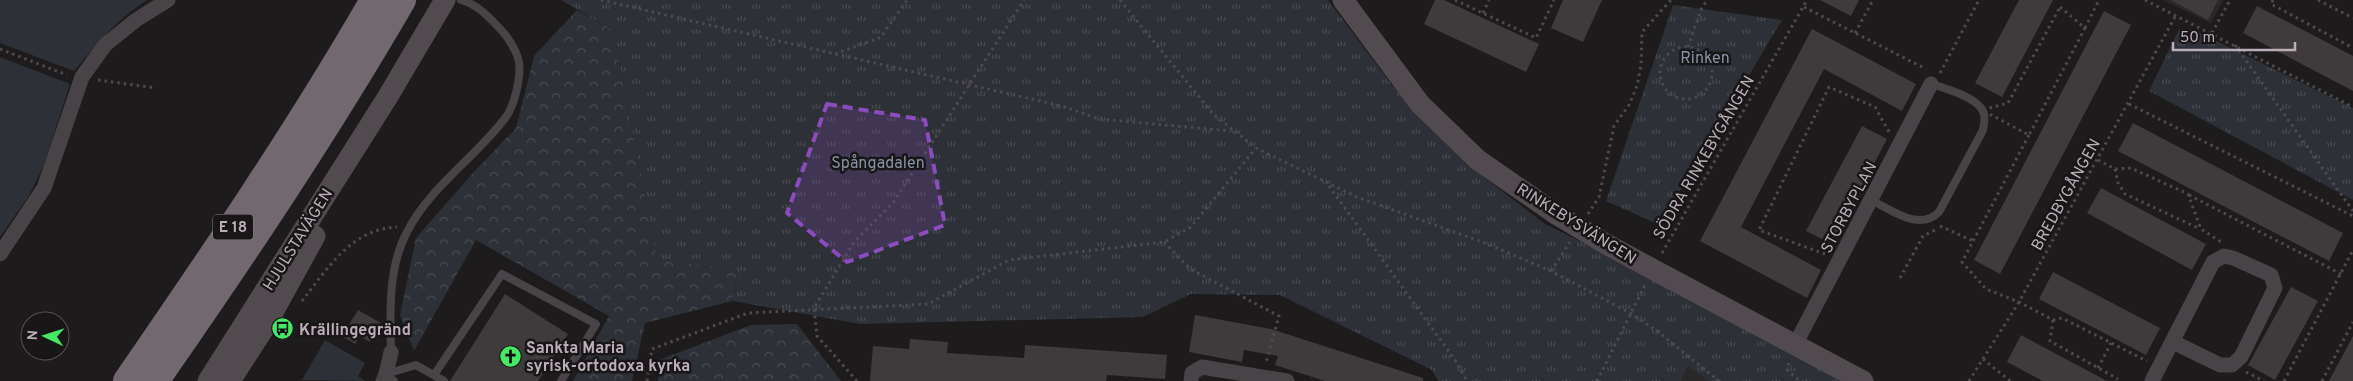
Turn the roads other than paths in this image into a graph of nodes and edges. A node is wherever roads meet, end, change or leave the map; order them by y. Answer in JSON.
{"nodes":[{"id":1,"x":168,"y":0,"type":"edge"},
{"id":2,"x":374,"y":0,"type":"edge"},
{"id":3,"x":402,"y":0,"type":"edge"},
{"id":4,"x":445,"y":0,"type":"edge"},
{"id":5,"x":461,"y":0,"type":"edge"},
{"id":6,"x":1343,"y":0,"type":"edge"},
{"id":7,"x":344,"y":75,"type":"junction"},
{"id":8,"x":1931,"y":84,"type":"joint"},
{"id":9,"x":387,"y":98,"type":"junction"},
{"id":10,"x":1871,"y":200,"type":"junction"},
{"id":11,"x":0,"y":254,"type":"edge"},
{"id":12,"x":2172,"y":342,"type":"junction"},
{"id":13,"x":1795,"y":345,"type":"junction"},
{"id":14,"x":391,"y":352,"type":"joint"},
{"id":15,"x":434,"y":375,"type":"junction"},
{"id":16,"x":387,"y":379,"type":"edge"},
{"id":17,"x":127,"y":381,"type":"edge"},
{"id":18,"x":155,"y":381,"type":"edge"},
{"id":19,"x":208,"y":381,"type":"edge"},
{"id":20,"x":230,"y":381,"type":"edge"},
{"id":21,"x":444,"y":381,"type":"edge"},
{"id":22,"x":561,"y":381,"type":"edge"},
{"id":23,"x":1191,"y":381,"type":"edge"},
{"id":24,"x":1287,"y":381,"type":"edge"},
{"id":25,"x":1863,"y":381,"type":"edge"},
{"id":26,"x":2152,"y":381,"type":"edge"}],
"edges":[{"from":1,"to":11,"type":"street"},
{"from":2,"to":7,"type":"highway","number":"E 18"},
{"from":3,"to":7,"type":"highway","number":"E 18"},
{"from":4,"to":9,"type":"street","name":"HJULSTAVÄGEN"},
{"from":5,"to":14,"type":"lane"},
{"from":6,"to":13,"type":"street","name":"RINKEBYSVÄNGEN","bridge":true},
{"from":7,"to":17,"type":"highway","number":"E 18"},
{"from":7,"to":18,"type":"highway","number":"E 18"},
{"from":8,"to":10,"type":"street","name":"STORBYPLAN"},
{"from":8,"to":10,"type":"lane"},
{"from":9,"to":19,"type":"street","name":"HJULSTAVÄGEN"},
{"from":9,"to":20,"type":"street","name":"HJULSTAVÄGEN"},
{"from":10,"to":13,"type":"street","name":"STORBYPLAN"},
{"from":12,"to":12,"type":"street"},
{"from":12,"to":26,"type":"street"},
{"from":13,"to":25,"type":"street","name":"RINKEBYSVÄNGEN"},
{"from":14,"to":16,"type":"street"},
{"from":15,"to":16,"type":"lane"},
{"from":15,"to":21,"type":"lane"},
{"from":15,"to":22,"type":"lane"},
{"from":23,"to":24,"type":"street"}]}
